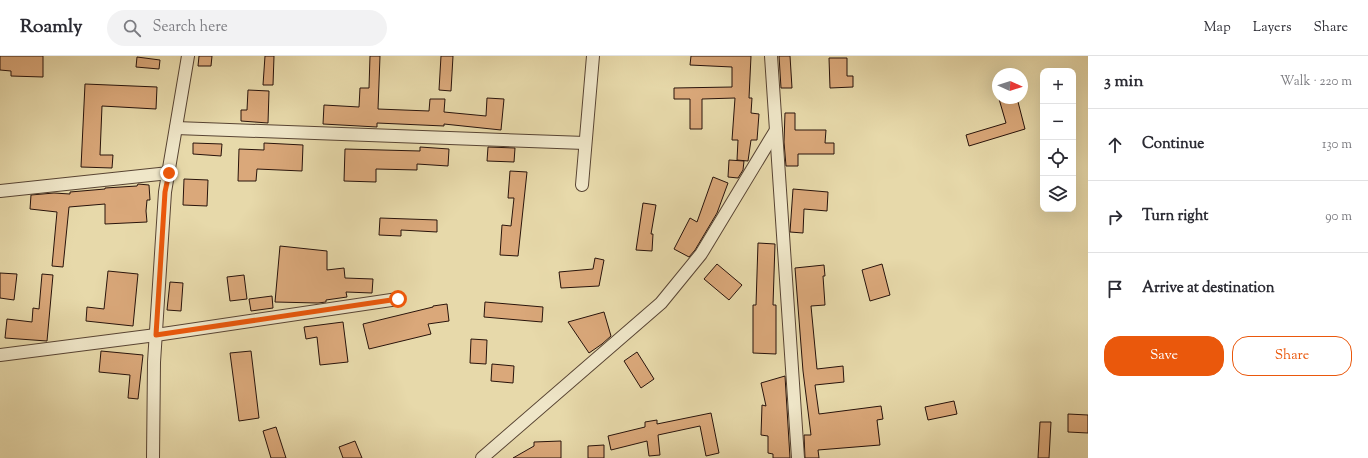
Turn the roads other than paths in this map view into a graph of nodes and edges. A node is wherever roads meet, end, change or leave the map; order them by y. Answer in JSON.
{"nodes":[{"id":1,"x":188,"y":56,"type":"edge"},
{"id":2,"x":593,"y":56,"type":"edge"},
{"id":3,"x":771,"y":56,"type":"edge"},
{"id":4,"x":176,"y":128,"type":"junction"},
{"id":5,"x":776,"y":130,"type":"junction"},
{"id":6,"x":585,"y":143,"type":"junction"},
{"id":7,"x":169,"y":173,"type":"junction"},
{"id":8,"x":582,"y":185,"type":"dead end"},
{"id":9,"x":0,"y":191,"type":"edge"},
{"id":10,"x":398,"y":299,"type":"dead end"},
{"id":11,"x":156,"y":335,"type":"junction"},
{"id":12,"x":0,"y":355,"type":"edge"},
{"id":13,"x":153,"y":458,"type":"edge"},
{"id":14,"x":482,"y":458,"type":"edge"},
{"id":15,"x":798,"y":458,"type":"edge"}],
"edges":[{"from":1,"to":4,"type":"street"},
{"from":2,"to":6,"type":"street"},
{"from":3,"to":5,"type":"street"},
{"from":4,"to":6,"type":"street"},
{"from":4,"to":7,"type":"street"},
{"from":5,"to":14,"type":"street"},
{"from":5,"to":15,"type":"street"},
{"from":6,"to":8,"type":"street"},
{"from":7,"to":9,"type":"street"},
{"from":7,"to":11,"type":"street"},
{"from":10,"to":11,"type":"street"},
{"from":11,"to":12,"type":"street"},
{"from":11,"to":13,"type":"street"}]}
